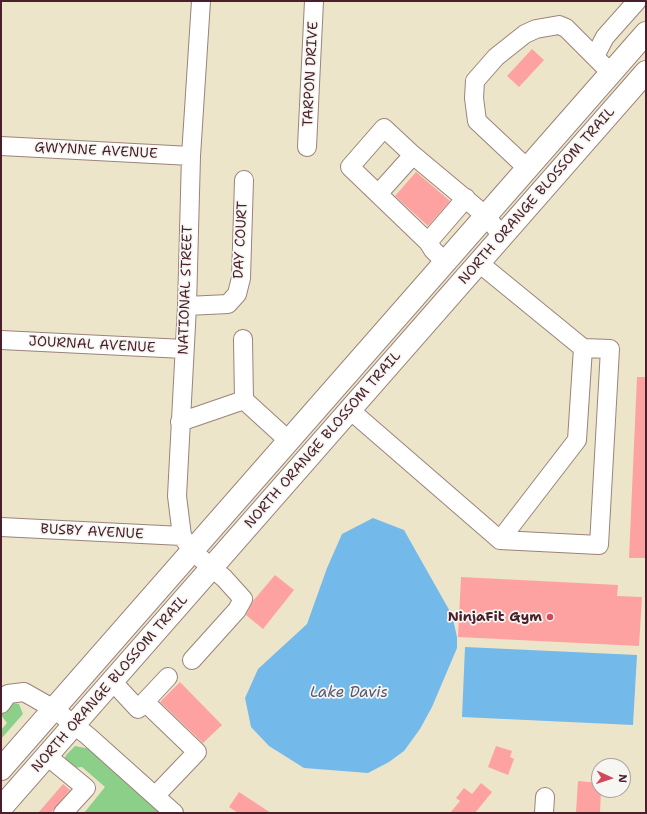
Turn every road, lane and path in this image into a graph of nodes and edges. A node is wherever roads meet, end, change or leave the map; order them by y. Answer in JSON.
{"nodes":[{"id":1,"x":201,"y":1,"type":"edge"},
{"id":2,"x":314,"y":1,"type":"edge"},
{"id":3,"x":637,"y":1,"type":"edge"},
{"id":4,"x":646,"y":33,"type":"edge"},
{"id":5,"x":595,"y":56,"type":"junction"},
{"id":6,"x":646,"y":72,"type":"edge"},
{"id":7,"x":611,"y":73,"type":"junction"},
{"id":8,"x":1,"y":146,"type":"edge"},
{"id":9,"x":307,"y":147,"type":"dead end"},
{"id":10,"x":413,"y":155,"type":"junction"},
{"id":11,"x":191,"y":156,"type":"junction"},
{"id":12,"x":527,"y":168,"type":"junction"},
{"id":13,"x":244,"y":180,"type":"dead end"},
{"id":14,"x":378,"y":194,"type":"junction"},
{"id":15,"x":466,"y":198,"type":"junction"},
{"id":16,"x":486,"y":216,"type":"junction"},
{"id":17,"x":502,"y":236,"type":"junction"},
{"id":18,"x":428,"y":242,"type":"junction"},
{"id":19,"x":445,"y":262,"type":"junction"},
{"id":20,"x":478,"y":263,"type":"junction"},
{"id":21,"x":187,"y":306,"type":"junction"},
{"id":22,"x":243,"y":339,"type":"dead end"},
{"id":23,"x":1,"y":340,"type":"edge"},
{"id":24,"x":583,"y":348,"type":"junction"},
{"id":25,"x":184,"y":349,"type":"junction"},
{"id":26,"x":244,"y":400,"type":"junction"},
{"id":27,"x":350,"y":410,"type":"junction"},
{"id":28,"x":180,"y":422,"type":"junction"},
{"id":29,"x":288,"y":441,"type":"junction"},
{"id":30,"x":1,"y":527,"type":"edge"},
{"id":31,"x":500,"y":540,"type":"junction"},
{"id":32,"x":187,"y":544,"type":"junction"},
{"id":33,"x":212,"y":567,"type":"junction"},
{"id":34,"x":192,"y":660,"type":"dead end"},
{"id":35,"x":168,"y":677,"type":"dead end"},
{"id":36,"x":112,"y":681,"type":"junction"},
{"id":37,"x":144,"y":702,"type":"junction"},
{"id":38,"x":1,"y":704,"type":"edge"},
{"id":39,"x":54,"y":709,"type":"junction"},
{"id":40,"x":74,"y":725,"type":"junction"},
{"id":41,"x":47,"y":756,"type":"junction"},
{"id":42,"x":1,"y":769,"type":"edge"},
{"id":43,"x":155,"y":796,"type":"junction"},
{"id":44,"x":1,"y":808,"type":"edge"},
{"id":45,"x":63,"y":813,"type":"edge"},
{"id":46,"x":174,"y":813,"type":"edge"}],
"edges":[{"from":1,"to":11,"type":"street","name":"NATIONAL STREET"},
{"from":2,"to":9,"type":"street","name":"TARPON DRIVE"},
{"from":3,"to":5,"type":"street"},
{"from":4,"to":7,"type":"main road","name":"NORTH ORANGE BLOSSOM TRAIL"},
{"from":5,"to":7,"type":"street"},
{"from":5,"to":12,"type":"street"},
{"from":6,"to":17,"type":"main road","name":"NORTH ORANGE BLOSSOM TRAIL"},
{"from":7,"to":12,"type":"main road","name":"NORTH ORANGE BLOSSOM TRAIL"},
{"from":8,"to":11,"type":"street","name":"GWYNNE AVENUE"},
{"from":10,"to":14,"type":"street"},
{"from":10,"to":14,"type":"street"},
{"from":10,"to":15,"type":"street"},
{"from":11,"to":21,"type":"street","name":"NATIONAL STREET"},
{"from":12,"to":16,"type":"main road","name":"NORTH ORANGE BLOSSOM TRAIL"},
{"from":13,"to":21,"type":"street","name":"DAY COURT"},
{"from":14,"to":18,"type":"street"},
{"from":15,"to":16,"type":"street"},
{"from":15,"to":18,"type":"street"},
{"from":16,"to":17,"type":"street"},
{"from":16,"to":19,"type":"main road","name":"NORTH ORANGE BLOSSOM TRAIL"},
{"from":17,"to":20,"type":"main road","name":"NORTH ORANGE BLOSSOM TRAIL"},
{"from":18,"to":19,"type":"street"},
{"from":19,"to":29,"type":"main road","name":"NORTH ORANGE BLOSSOM TRAIL"},
{"from":20,"to":24,"type":"street"},
{"from":20,"to":27,"type":"main road","name":"NORTH ORANGE BLOSSOM TRAIL"},
{"from":21,"to":25,"type":"street","name":"NATIONAL STREET"},
{"from":22,"to":26,"type":"street"},
{"from":23,"to":25,"type":"street","name":"JOURNAL AVENUE"},
{"from":24,"to":31,"type":"street"},
{"from":24,"to":31,"type":"street"},
{"from":25,"to":28,"type":"street","name":"NATIONAL STREET"},
{"from":26,"to":28,"type":"street"},
{"from":26,"to":29,"type":"street"},
{"from":27,"to":31,"type":"street"},
{"from":27,"to":33,"type":"main road","name":"NORTH ORANGE BLOSSOM TRAIL"},
{"from":28,"to":32,"type":"street","name":"NATIONAL STREET"},
{"from":29,"to":32,"type":"main road","name":"NORTH ORANGE BLOSSOM TRAIL"},
{"from":30,"to":32,"type":"street","name":"BUSBY AVENUE"},
{"from":32,"to":33,"type":"street"},
{"from":32,"to":39,"type":"main road","name":"NORTH ORANGE BLOSSOM TRAIL"},
{"from":33,"to":34,"type":"street"},
{"from":33,"to":36,"type":"main road","name":"NORTH ORANGE BLOSSOM TRAIL"},
{"from":35,"to":37,"type":"street"},
{"from":36,"to":37,"type":"street"},
{"from":36,"to":40,"type":"main road","name":"NORTH ORANGE BLOSSOM TRAIL"},
{"from":37,"to":43,"type":"street"},
{"from":38,"to":39,"type":"street"},
{"from":39,"to":40,"type":"street"},
{"from":39,"to":42,"type":"main road","name":"NORTH ORANGE BLOSSOM TRAIL"},
{"from":40,"to":41,"type":"main road","name":"NORTH ORANGE BLOSSOM TRAIL"},
{"from":40,"to":43,"type":"street"},
{"from":41,"to":44,"type":"main road","name":"NORTH ORANGE BLOSSOM TRAIL"},
{"from":41,"to":45,"type":"street"},
{"from":43,"to":46,"type":"street"}]}
